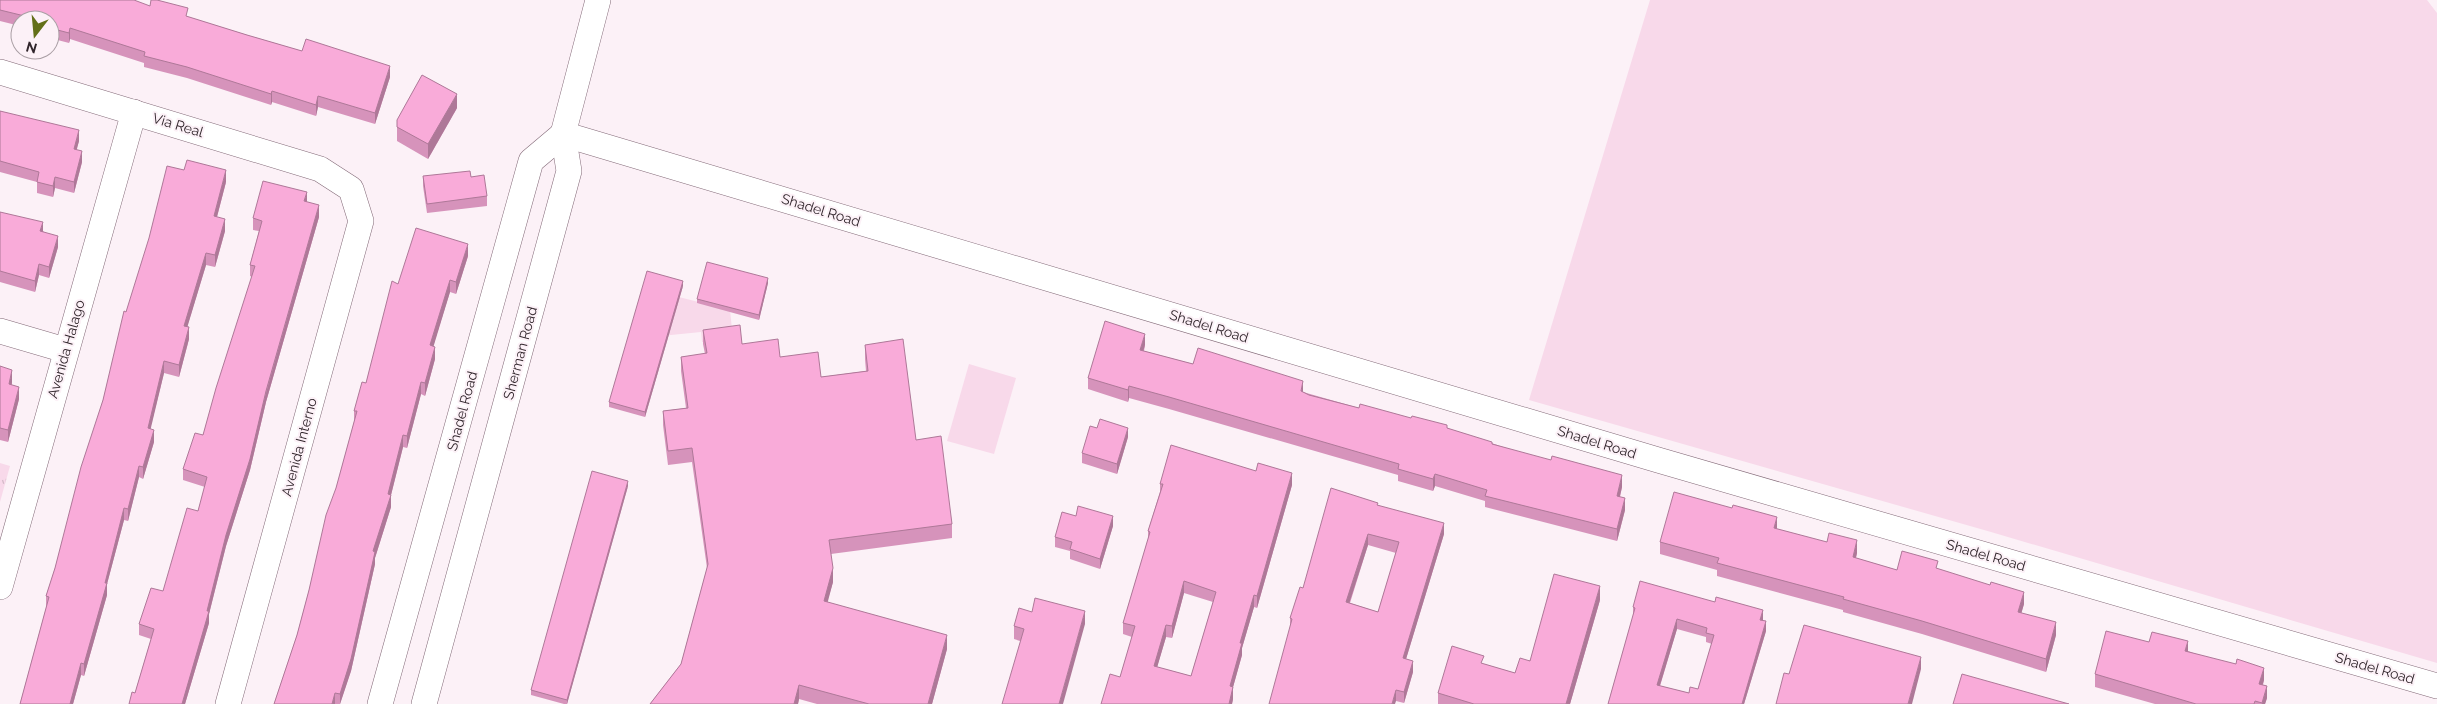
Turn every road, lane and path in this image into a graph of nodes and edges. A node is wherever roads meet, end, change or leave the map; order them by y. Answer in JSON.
{"nodes":[{"id":1,"x":598,"y":0,"type":"edge"},
{"id":2,"x":0,"y":72,"type":"edge"},
{"id":3,"x":134,"y":112,"type":"junction"},
{"id":4,"x":563,"y":134,"type":"junction"},
{"id":5,"x":352,"y":190,"type":"joint"},
{"id":6,"x":0,"y":331,"type":"edge"},
{"id":7,"x":65,"y":350,"type":"junction"},
{"id":8,"x":0,"y":587,"type":"edge"},
{"id":9,"x":2437,"y":686,"type":"edge"},
{"id":10,"x":228,"y":704,"type":"edge"},
{"id":11,"x":380,"y":704,"type":"edge"},
{"id":12,"x":424,"y":704,"type":"edge"}],
"edges":[{"from":1,"to":4,"type":"street","name":"Sherman Road"},
{"from":2,"to":3,"type":"street","name":"Via Real"},
{"from":3,"to":5,"type":"street","name":"Via Real"},
{"from":3,"to":7,"type":"street","name":"Avenida Halago"},
{"from":4,"to":9,"type":"street","name":"Shadel Road"},
{"from":4,"to":11,"type":"street","name":"Shadel Road"},
{"from":4,"to":12,"type":"street","name":"Sherman Road"},
{"from":5,"to":10,"type":"street","name":"Avenida Interno"},
{"from":6,"to":7,"type":"street"},
{"from":7,"to":8,"type":"street","name":"Avenida Halago"}]}
